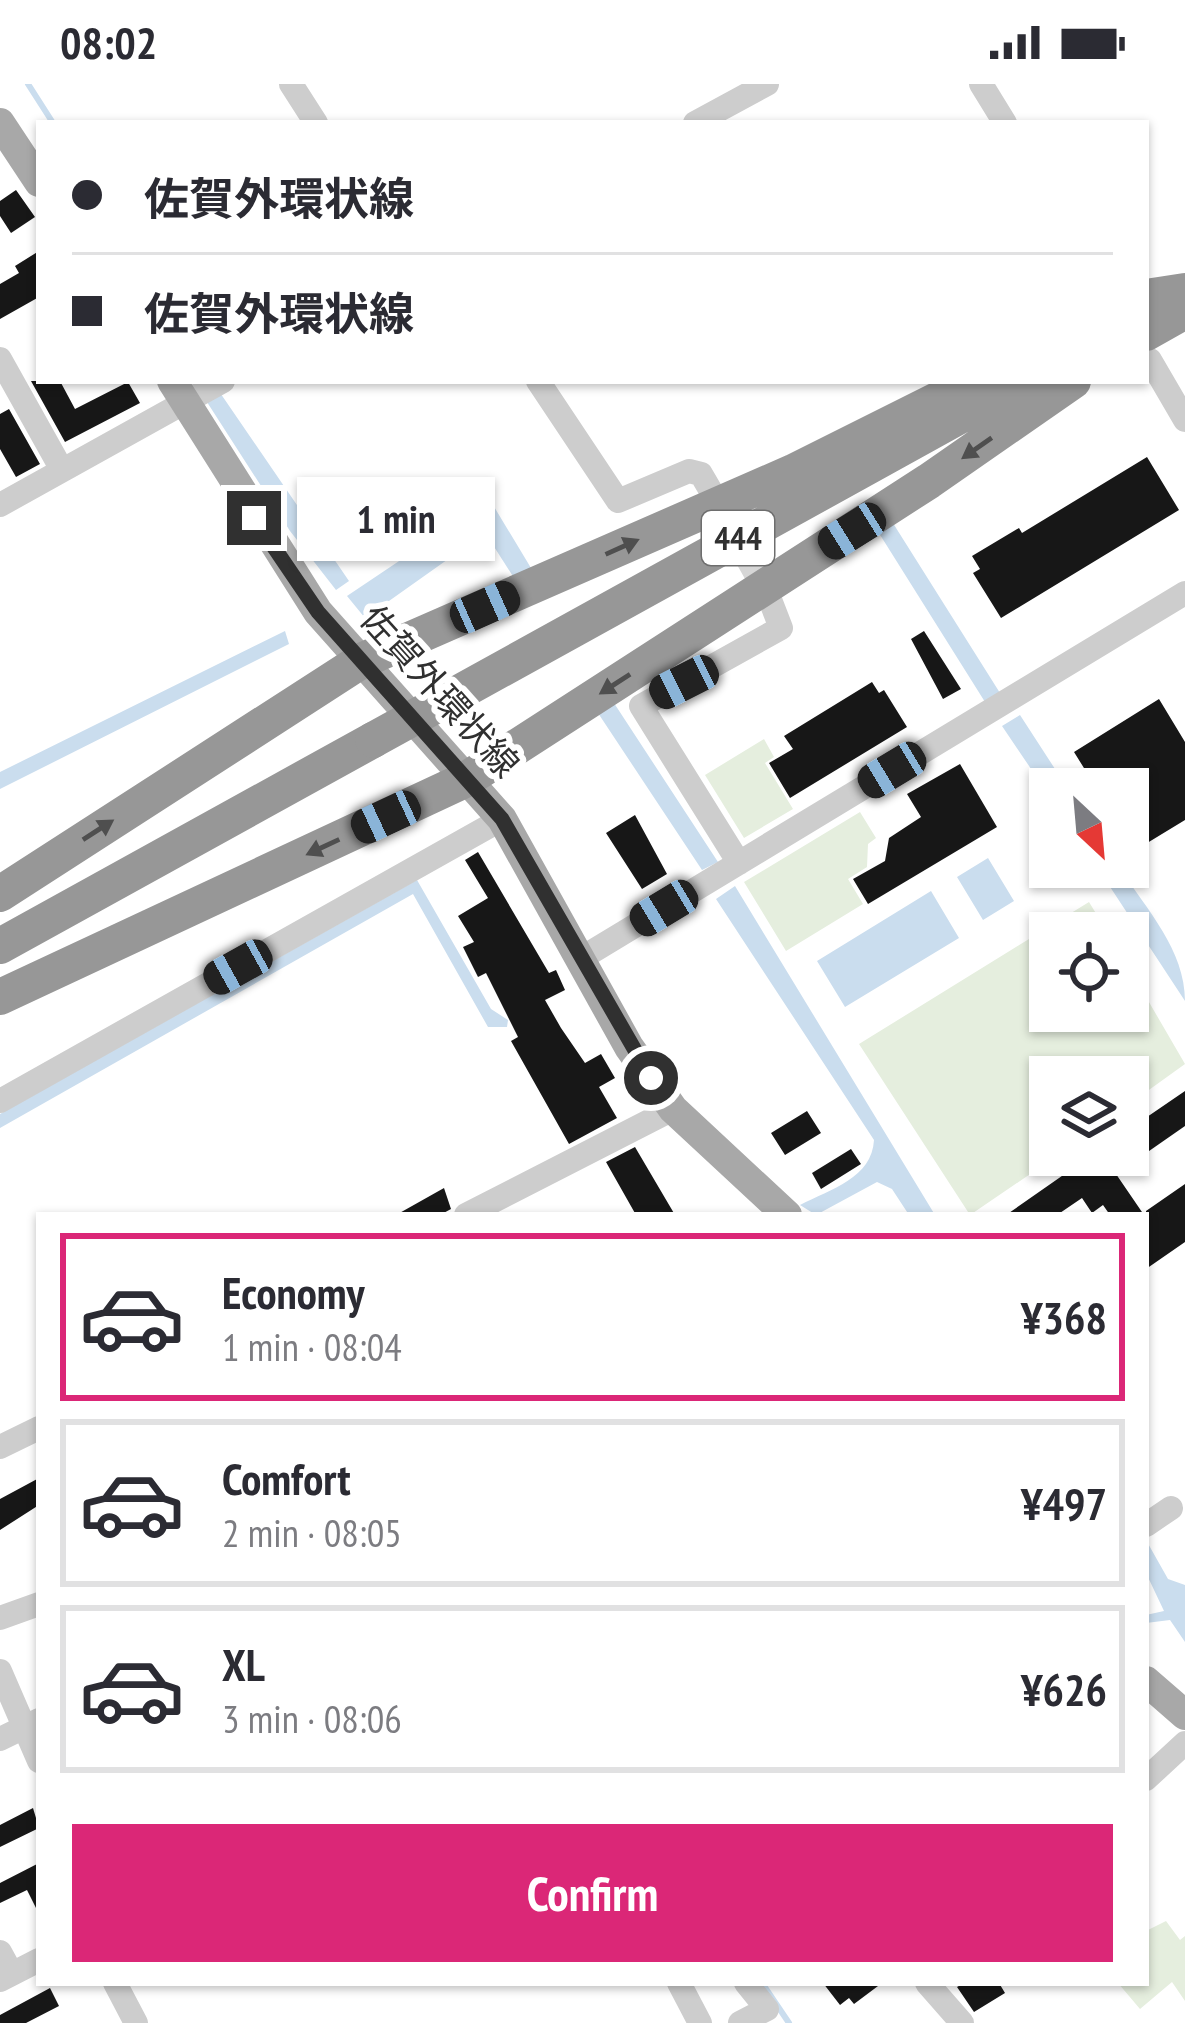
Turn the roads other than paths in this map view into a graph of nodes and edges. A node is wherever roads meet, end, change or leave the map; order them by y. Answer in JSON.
{"nodes":[{"id":1,"x":291,"y":84,"type":"edge"},
{"id":2,"x":767,"y":84,"type":"edge"},
{"id":3,"x":981,"y":84,"type":"edge"},
{"id":4,"x":314,"y":120,"type":"edge"},
{"id":5,"x":701,"y":120,"type":"edge"},
{"id":6,"x":1003,"y":120,"type":"edge"},
{"id":7,"x":0,"y":123,"type":"edge"},
{"id":8,"x":36,"y":177,"type":"edge"},
{"id":9,"x":1185,"y":291,"type":"edge"},
{"id":10,"x":1149,"y":297,"type":"edge"},
{"id":11,"x":1185,"y":310,"type":"edge"},
{"id":12,"x":1149,"y":311,"type":"edge"},
{"id":13,"x":1149,"y":345,"type":"edge"},
{"id":14,"x":1149,"y":348,"type":"edge"},
{"id":15,"x":0,"y":358,"type":"edge"},
{"id":16,"x":213,"y":384,"type":"edge"},
{"id":17,"x":540,"y":384,"type":"edge"},
{"id":18,"x":969,"y":384,"type":"edge"},
{"id":19,"x":1018,"y":384,"type":"edge"},
{"id":20,"x":1069,"y":384,"type":"edge"},
{"id":21,"x":184,"y":393,"type":"edge"},
{"id":22,"x":1185,"y":420,"type":"edge"},
{"id":23,"x":62,"y":470,"type":"junction"},
{"id":24,"x":715,"y":498,"type":"tunnel mouth"},
{"id":25,"x":0,"y":505,"type":"edge"},
{"id":26,"x":1185,"y":592,"type":"edge"},
{"id":27,"x":769,"y":597,"type":"tunnel mouth"},
{"id":28,"x":361,"y":661,"type":"junction"},
{"id":29,"x":467,"y":779,"type":"junction"},
{"id":30,"x":502,"y":819,"type":"junction"},
{"id":31,"x":739,"y":862,"type":"junction"},
{"id":32,"x":0,"y":893,"type":"edge"},
{"id":33,"x":0,"y":946,"type":"edge"},
{"id":34,"x":580,"y":959,"type":"junction"},
{"id":35,"x":0,"y":997,"type":"edge"},
{"id":36,"x":0,"y":1101,"type":"edge"},
{"id":37,"x":674,"y":1109,"type":"junction"},
{"id":38,"x":472,"y":1212,"type":"edge"},
{"id":39,"x":784,"y":1212,"type":"edge"},
{"id":40,"x":36,"y":1429,"type":"edge"},
{"id":41,"x":0,"y":1447,"type":"edge"},
{"id":42,"x":1171,"y":1508,"type":"dead end"},
{"id":43,"x":1149,"y":1523,"type":"edge"},
{"id":44,"x":36,"y":1605,"type":"edge"},
{"id":45,"x":0,"y":1618,"type":"edge"},
{"id":46,"x":0,"y":1671,"type":"edge"},
{"id":47,"x":1149,"y":1684,"type":"edge"},
{"id":48,"x":1185,"y":1715,"type":"edge"},
{"id":49,"x":33,"y":1723,"type":"edge"},
{"id":50,"x":0,"y":1739,"type":"edge"},
{"id":51,"x":1185,"y":1743,"type":"edge"},
{"id":52,"x":1149,"y":1776,"type":"edge"},
{"id":53,"x":36,"y":1961,"type":"edge"},
{"id":54,"x":4,"y":1969,"type":"edge"},
{"id":55,"x":117,"y":1986,"type":"edge"},
{"id":56,"x":682,"y":1986,"type":"edge"},
{"id":57,"x":748,"y":1986,"type":"edge"},
{"id":58,"x":930,"y":1986,"type":"edge"},
{"id":59,"x":770,"y":2016,"type":"edge"},
{"id":60,"x":136,"y":2023,"type":"edge"},
{"id":61,"x":700,"y":2023,"type":"edge"},
{"id":62,"x":740,"y":2023,"type":"edge"},
{"id":63,"x":962,"y":2023,"type":"edge"}],
"edges":[{"from":1,"to":4,"type":"street"},
{"from":2,"to":5,"type":"street"},
{"from":3,"to":6,"type":"street"},
{"from":7,"to":8,"type":"main road"},
{"from":9,"to":10,"type":"highway"},
{"from":9,"to":12,"type":"highway"},
{"from":11,"to":13,"type":"highway"},
{"from":14,"to":22,"type":"street"},
{"from":15,"to":23,"type":"street"},
{"from":16,"to":21,"type":"street"},
{"from":17,"to":24,"type":"street"},
{"from":28,"to":18,"type":"highway","one_way":true},
{"from":19,"to":33,"type":"highway","number":"444","bridge":true},
{"from":20,"to":29,"type":"highway","one_way":true},
{"from":21,"to":23,"type":"street"},
{"from":21,"to":28,"type":"main road","name":"佐賀外環状線"},
{"from":23,"to":25,"type":"street"},
{"from":26,"to":31,"type":"street"},
{"from":27,"to":31,"type":"street"},
{"from":28,"to":29,"type":"main road","name":"佐賀外環状線"},
{"from":32,"to":28,"type":"highway","one_way":true},
{"from":29,"to":30,"type":"main road","name":"佐賀外環状線"},
{"from":29,"to":35,"type":"highway","one_way":true},
{"from":30,"to":34,"type":"main road","name":"佐賀外環状線"},
{"from":30,"to":36,"type":"street"},
{"from":31,"to":34,"type":"street"},
{"from":34,"to":37,"type":"main road","name":"佐賀外環状線"},
{"from":37,"to":38,"type":"street"},
{"from":37,"to":39,"type":"main road","name":"佐賀外環状線"},
{"from":40,"to":41,"type":"street"},
{"from":42,"to":43,"type":"street"},
{"from":44,"to":45,"type":"street"},
{"from":46,"to":49,"type":"street"},
{"from":47,"to":48,"type":"main road"},
{"from":49,"to":50,"type":"street"},
{"from":51,"to":52,"type":"street"},
{"from":53,"to":54,"type":"street"},
{"from":55,"to":60,"type":"street"},
{"from":56,"to":61,"type":"street"},
{"from":57,"to":59,"type":"street"},
{"from":58,"to":63,"type":"street"},
{"from":59,"to":62,"type":"street"}]}
